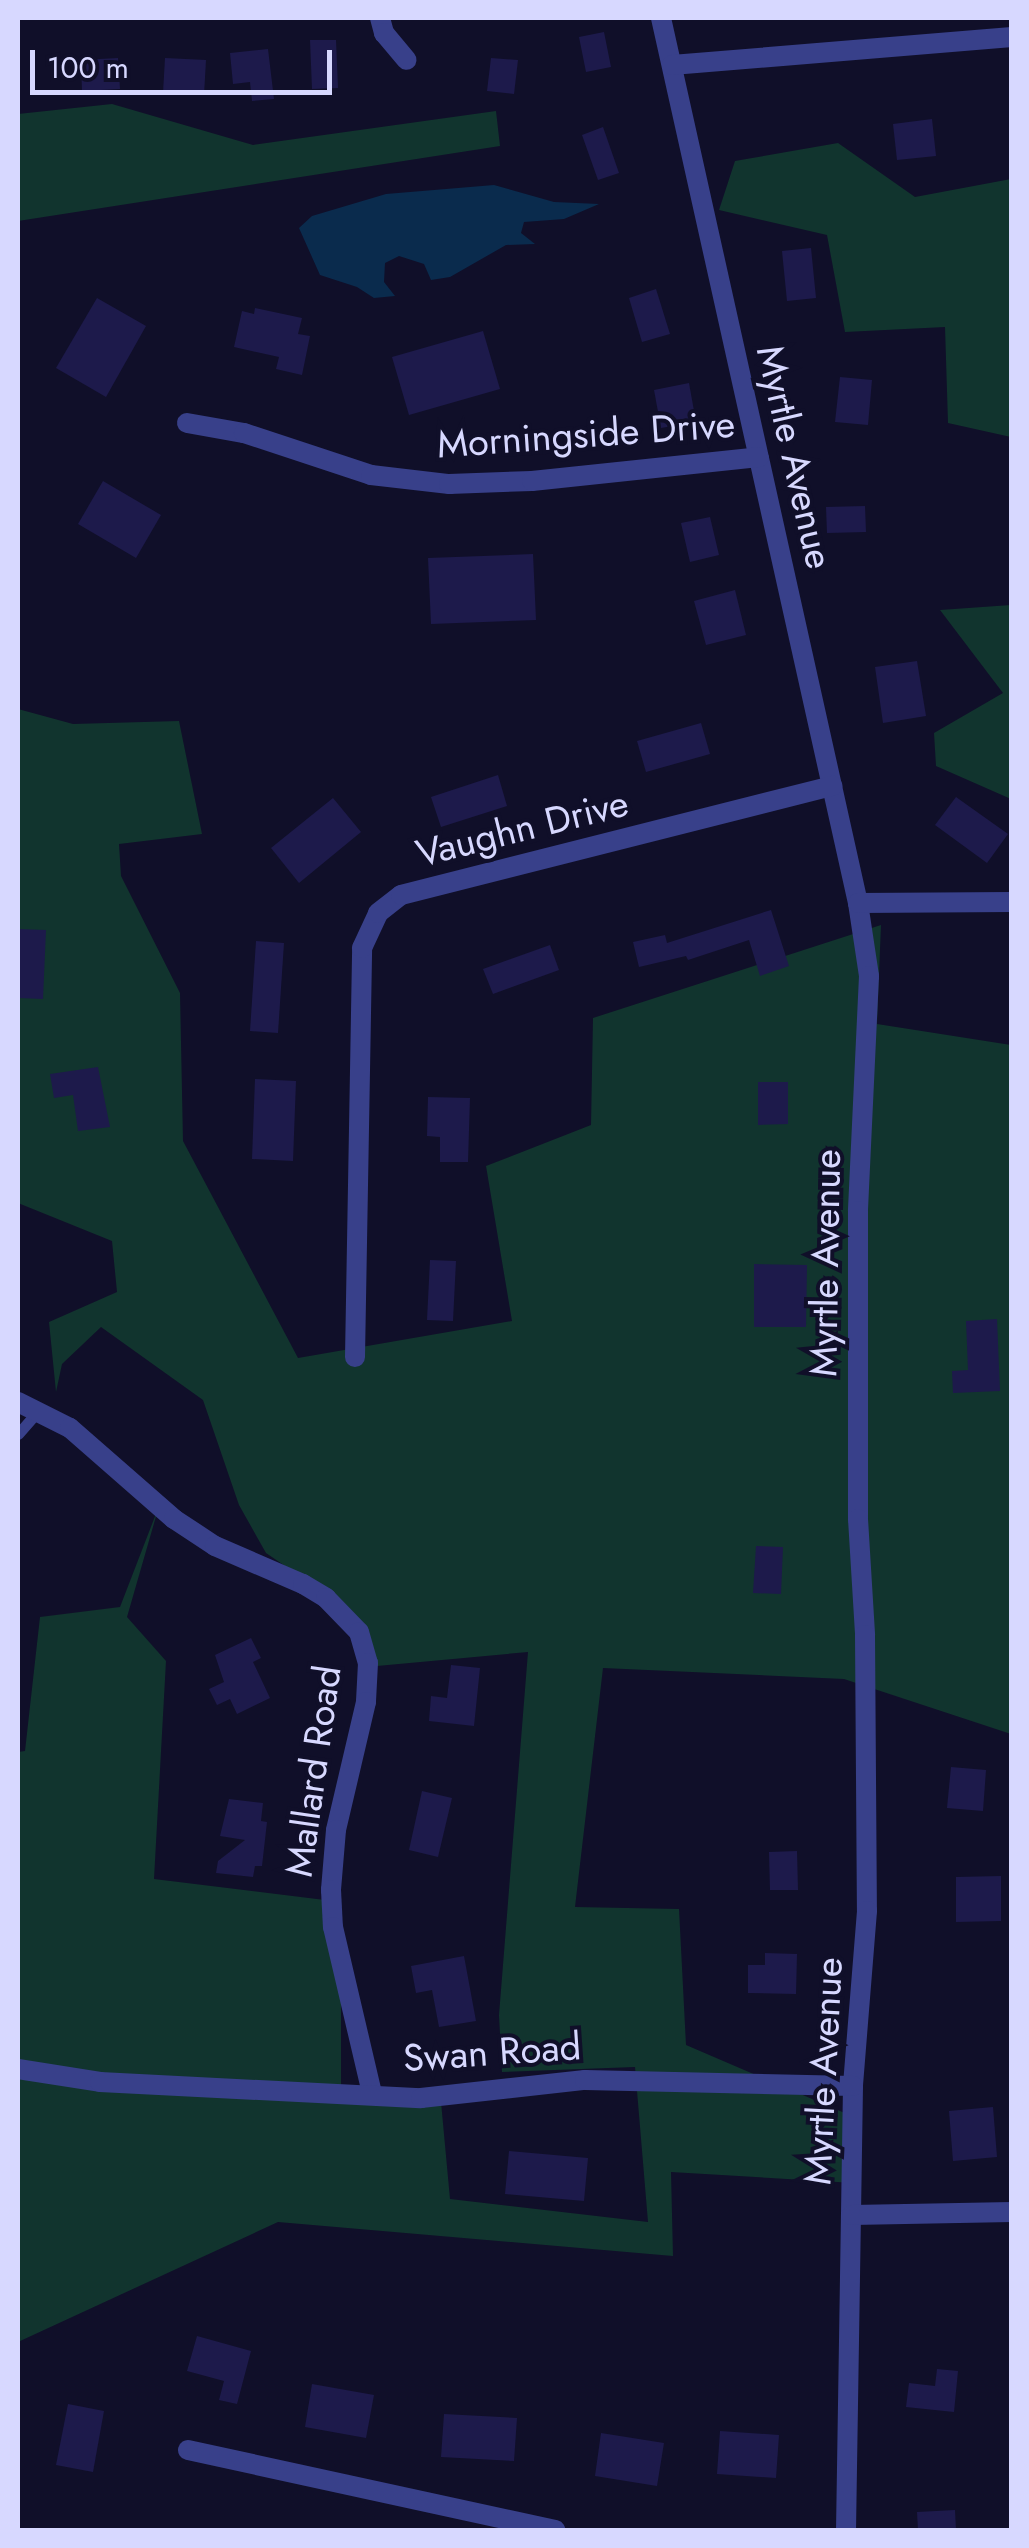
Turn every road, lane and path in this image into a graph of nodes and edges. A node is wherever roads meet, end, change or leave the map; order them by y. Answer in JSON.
{"nodes":[{"id":1,"x":380,"y":18,"type":"edge"},
{"id":2,"x":661,"y":18,"type":"edge"},
{"id":3,"x":1012,"y":37,"type":"edge"},
{"id":4,"x":407,"y":60,"type":"dead end"},
{"id":5,"x":672,"y":65,"type":"junction"},
{"id":6,"x":187,"y":423,"type":"dead end"},
{"id":7,"x":758,"y":457,"type":"junction"},
{"id":8,"x":832,"y":786,"type":"junction"},
{"id":9,"x":1012,"y":902,"type":"edge"},
{"id":10,"x":858,"y":903,"type":"junction"},
{"id":11,"x":355,"y":1357,"type":"dead end"},
{"id":12,"x":18,"y":1402,"type":"edge"},
{"id":13,"x":39,"y":1410,"type":"junction"},
{"id":14,"x":18,"y":1434,"type":"edge"},
{"id":15,"x":18,"y":2069,"type":"edge"},
{"id":16,"x":852,"y":2086,"type":"junction"},
{"id":17,"x":372,"y":2093,"type":"junction"},
{"id":18,"x":1012,"y":2212,"type":"edge"},
{"id":19,"x":852,"y":2215,"type":"junction"},
{"id":20,"x":188,"y":2450,"type":"dead end"},
{"id":21,"x":555,"y":2530,"type":"edge"},
{"id":22,"x":846,"y":2530,"type":"edge"}],
"edges":[{"from":1,"to":4,"type":"street"},
{"from":2,"to":5,"type":"street","name":"Myrtle Avenue"},
{"from":3,"to":5,"type":"street"},
{"from":5,"to":7,"type":"street","name":"Myrtle Avenue"},
{"from":6,"to":7,"type":"street","name":"Morningside Drive"},
{"from":7,"to":8,"type":"street","name":"Myrtle Avenue"},
{"from":8,"to":10,"type":"street","name":"Myrtle Avenue"},
{"from":8,"to":11,"type":"street","name":"Vaughn Drive"},
{"from":9,"to":10,"type":"street"},
{"from":10,"to":16,"type":"street","name":"Myrtle Avenue"},
{"from":12,"to":13,"type":"street","name":"Mallard Road"},
{"from":13,"to":14,"type":"lane"},
{"from":13,"to":17,"type":"street","name":"Mallard Road"},
{"from":15,"to":17,"type":"street","name":"Swan Road"},
{"from":16,"to":17,"type":"street","name":"Swan Road"},
{"from":16,"to":19,"type":"street","name":"Myrtle Avenue"},
{"from":18,"to":19,"type":"street"},
{"from":19,"to":22,"type":"street","name":"Myrtle Avenue"},
{"from":20,"to":21,"type":"street"}]}
